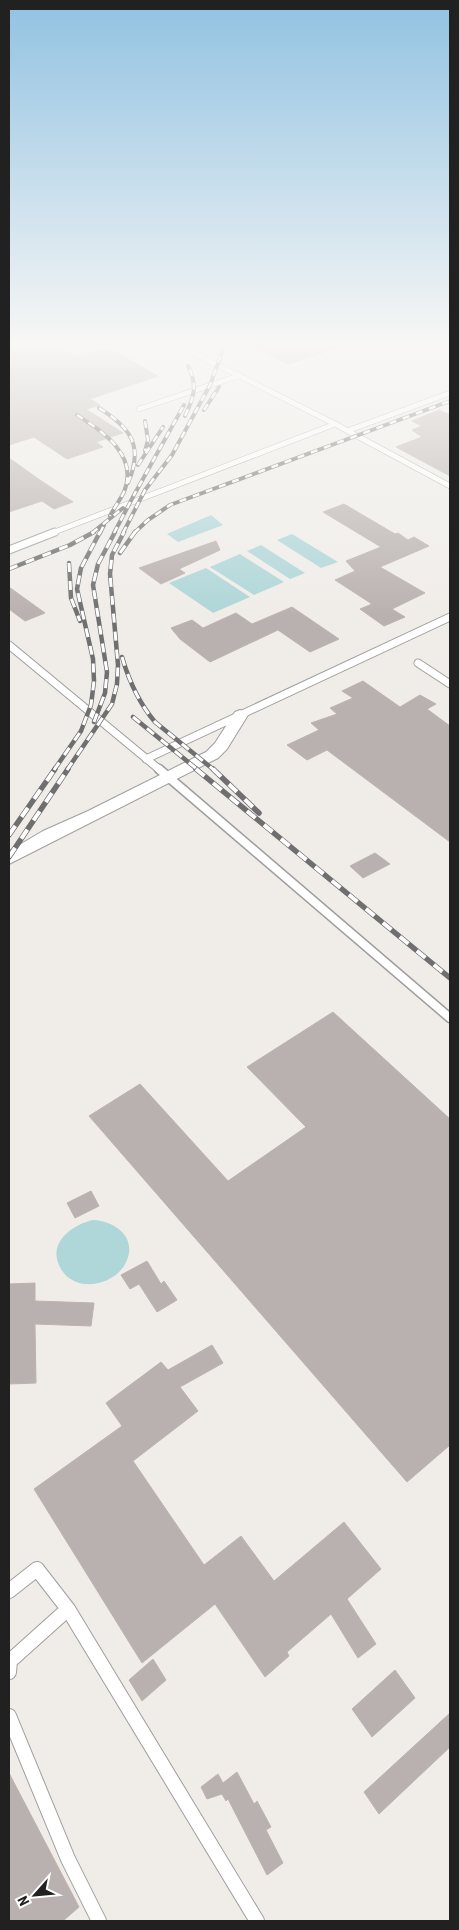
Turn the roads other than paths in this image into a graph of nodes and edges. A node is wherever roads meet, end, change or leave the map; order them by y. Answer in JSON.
{"nodes":[{"id":1,"x":306,"y":435,"type":"edge"},
{"id":2,"x":355,"y":435,"type":"edge"},
{"id":3,"x":450,"y":486,"type":"edge"},
{"id":4,"x":9,"y":550,"type":"edge"},
{"id":5,"x":450,"y":617,"type":"edge"},
{"id":6,"x":9,"y":645,"type":"edge"},
{"id":7,"x":418,"y":663,"type":"dead end"},
{"id":8,"x":450,"y":684,"type":"edge"},
{"id":9,"x":240,"y":715,"type":"junction"},
{"id":10,"x":146,"y":759,"type":"junction"},
{"id":11,"x":168,"y":777,"type":"junction"},
{"id":12,"x":9,"y":858,"type":"edge"},
{"id":13,"x":450,"y":1018,"type":"edge"},
{"id":14,"x":9,"y":1591,"type":"edge"},
{"id":15,"x":68,"y":1609,"type":"junction"},
{"id":16,"x":9,"y":1672,"type":"edge"},
{"id":17,"x":9,"y":1716,"type":"edge"},
{"id":18,"x":99,"y":1921,"type":"edge"},
{"id":19,"x":257,"y":1921,"type":"edge"}],
"edges":[{"from":1,"to":4,"type":"lane"},
{"from":2,"to":3,"type":"lane"},
{"from":5,"to":9,"type":"lane"},
{"from":6,"to":10,"type":"lane"},
{"from":7,"to":8,"type":"lane"},
{"from":9,"to":10,"type":"lane"},
{"from":9,"to":11,"type":"street"},
{"from":10,"to":11,"type":"lane"},
{"from":11,"to":12,"type":"street"},
{"from":11,"to":13,"type":"lane"},
{"from":14,"to":15,"type":"lane"},
{"from":15,"to":16,"type":"lane"},
{"from":15,"to":19,"type":"lane"},
{"from":17,"to":18,"type":"lane"}]}
